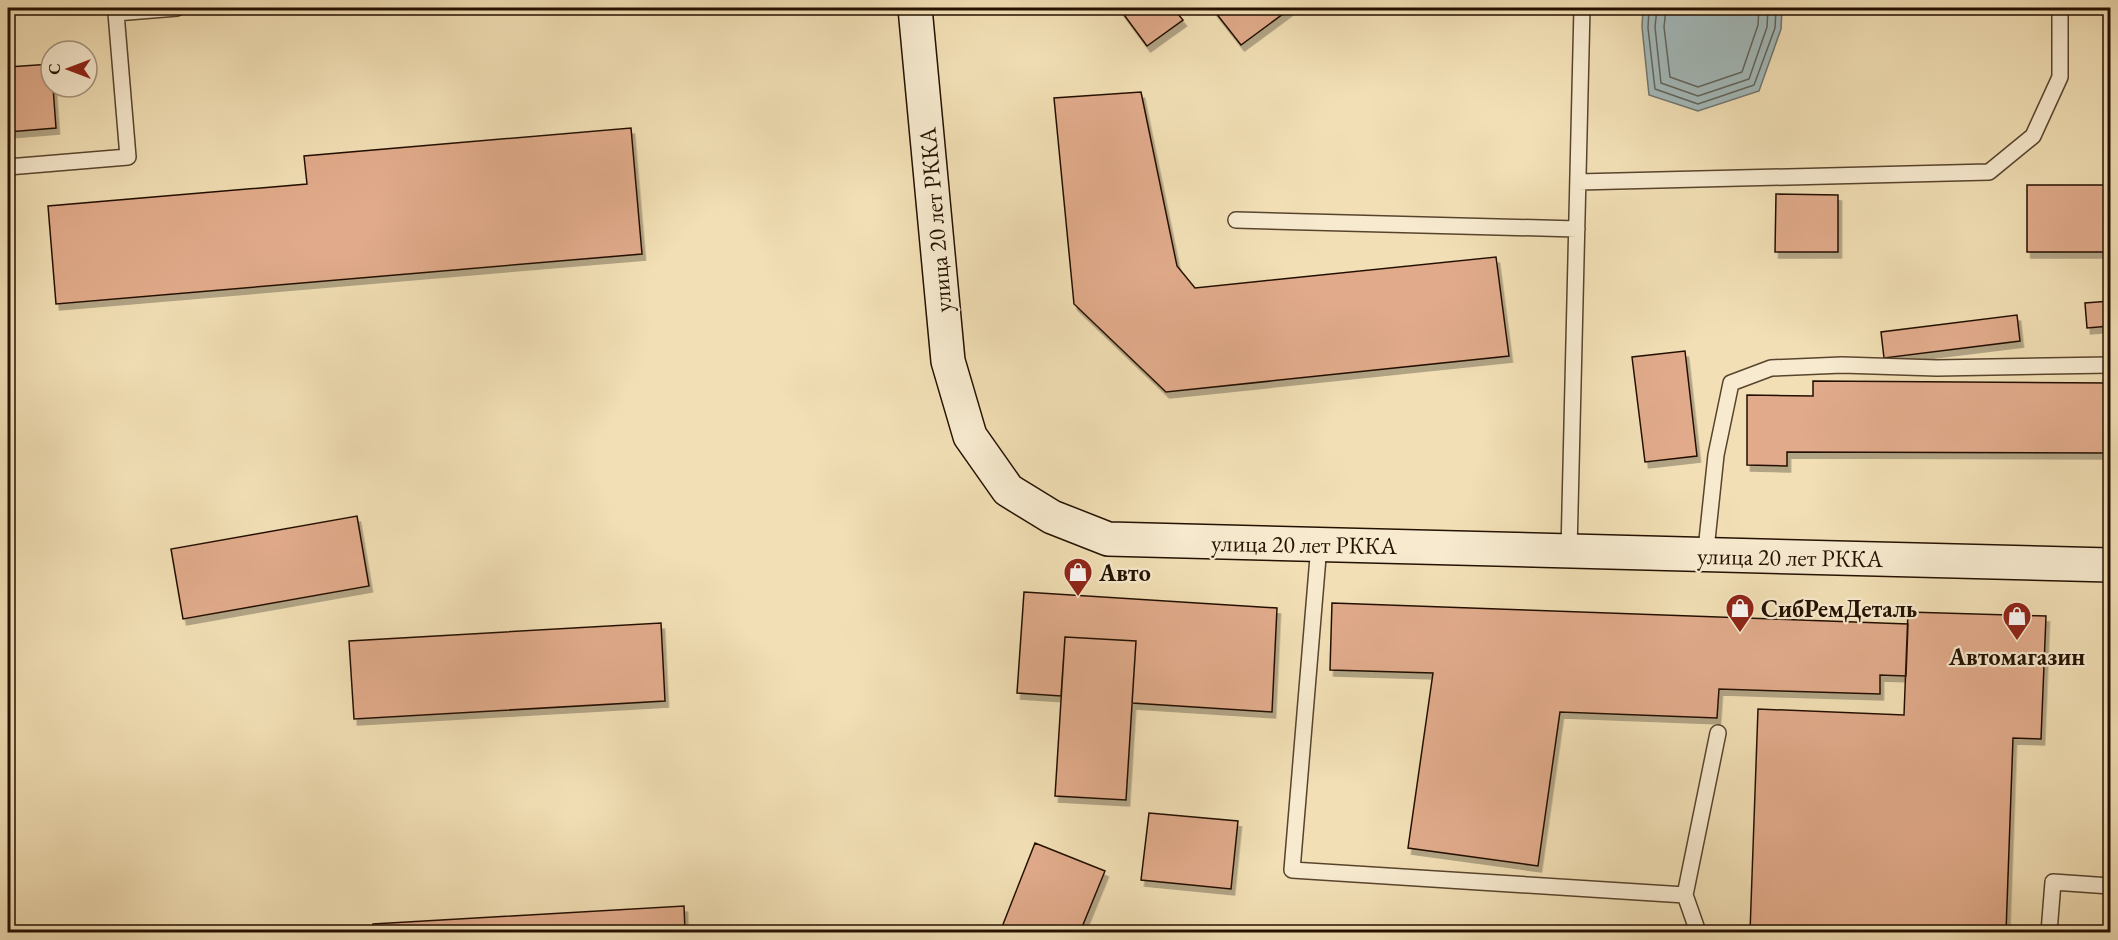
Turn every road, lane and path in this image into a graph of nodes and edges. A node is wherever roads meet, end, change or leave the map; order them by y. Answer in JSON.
{"nodes":[{"id":1,"x":177,"y":8,"type":"edge"},
{"id":2,"x":915,"y":8,"type":"edge"},
{"id":3,"x":1582,"y":8,"type":"edge"},
{"id":4,"x":2060,"y":8,"type":"edge"},
{"id":5,"x":8,"y":167,"type":"edge"},
{"id":6,"x":1578,"y":183,"type":"junction"},
{"id":7,"x":1236,"y":220,"type":"dead end"},
{"id":8,"x":1577,"y":229,"type":"junction"},
{"id":9,"x":2110,"y":365,"type":"edge"},
{"id":10,"x":1319,"y":545,"type":"junction"},
{"id":11,"x":1569,"y":551,"type":"junction"},
{"id":12,"x":1705,"y":559,"type":"dead end"},
{"id":13,"x":2110,"y":565,"type":"edge"},
{"id":14,"x":1718,"y":733,"type":"dead end"},
{"id":15,"x":2110,"y":886,"type":"edge"},
{"id":16,"x":1685,"y":896,"type":"junction"},
{"id":17,"x":1698,"y":933,"type":"edge"},
{"id":18,"x":2049,"y":933,"type":"edge"}],
"edges":[{"from":1,"to":5,"type":"lane"},
{"from":2,"to":10,"type":"main road","name":"улица 20 лет РККА"},
{"from":3,"to":6,"type":"lane"},
{"from":4,"to":6,"type":"lane"},
{"from":6,"to":8,"type":"lane"},
{"from":7,"to":8,"type":"lane"},
{"from":8,"to":11,"type":"lane"},
{"from":9,"to":12,"type":"lane"},
{"from":10,"to":11,"type":"main road","name":"улица 20 лет РККА"},
{"from":10,"to":16,"type":"lane"},
{"from":11,"to":13,"type":"main road","name":"улица 20 лет РККА"},
{"from":14,"to":16,"type":"lane"},
{"from":15,"to":18,"type":"lane"},
{"from":16,"to":17,"type":"lane"}]}
